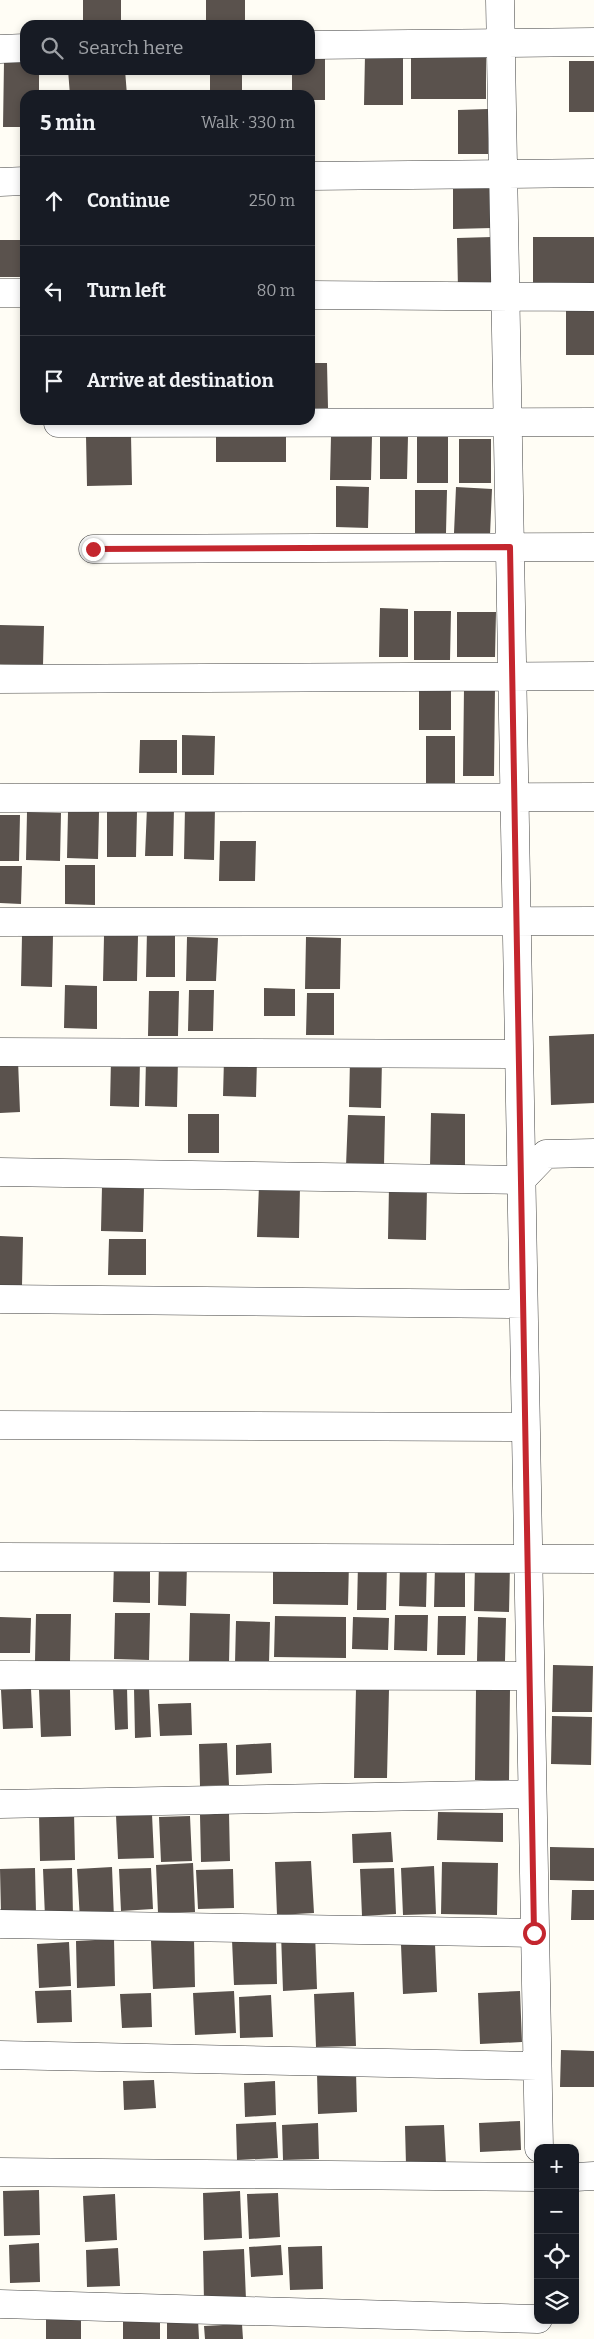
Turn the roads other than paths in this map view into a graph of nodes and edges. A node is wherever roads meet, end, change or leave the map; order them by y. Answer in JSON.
{"nodes":[{"id":1,"x":500,"y":0,"type":"edge"},
{"id":2,"x":500,"y":42,"type":"junction"},
{"id":3,"x":594,"y":42,"type":"edge"},
{"id":4,"x":315,"y":45,"type":"edge"},
{"id":5,"x":0,"y":48,"type":"edge"},
{"id":6,"x":20,"y":48,"type":"edge"},
{"id":7,"x":503,"y":173,"type":"junction"},
{"id":8,"x":594,"y":173,"type":"edge"},
{"id":9,"x":315,"y":176,"type":"edge"},
{"id":10,"x":20,"y":181,"type":"edge"},
{"id":11,"x":0,"y":182,"type":"edge"},
{"id":12,"x":0,"y":293,"type":"edge"},
{"id":13,"x":20,"y":293,"type":"edge"},
{"id":14,"x":315,"y":295,"type":"edge"},
{"id":15,"x":505,"y":296,"type":"junction"},
{"id":16,"x":594,"y":297,"type":"edge"},
{"id":17,"x":507,"y":421,"type":"junction"},
{"id":18,"x":315,"y":422,"type":"edge"},
{"id":19,"x":594,"y":422,"type":"edge"},
{"id":20,"x":510,"y":547,"type":"junction"},
{"id":21,"x":594,"y":547,"type":"edge"},
{"id":22,"x":93,"y":549,"type":"dead end"},
{"id":23,"x":512,"y":676,"type":"junction"},
{"id":24,"x":594,"y":676,"type":"edge"},
{"id":25,"x":0,"y":679,"type":"edge"},
{"id":26,"x":514,"y":797,"type":"junction"},
{"id":27,"x":594,"y":797,"type":"edge"},
{"id":28,"x":0,"y":798,"type":"edge"},
{"id":29,"x":594,"y":921,"type":"edge"},
{"id":30,"x":0,"y":922,"type":"edge"},
{"id":31,"x":516,"y":922,"type":"junction"},
{"id":32,"x":0,"y":1052,"type":"edge"},
{"id":33,"x":519,"y":1054,"type":"junction"},
{"id":34,"x":594,"y":1153,"type":"edge"},
{"id":35,"x":0,"y":1172,"type":"edge"},
{"id":36,"x":521,"y":1180,"type":"junction"},
{"id":37,"x":0,"y":1299,"type":"edge"},
{"id":38,"x":523,"y":1304,"type":"junction"},
{"id":39,"x":0,"y":1425,"type":"edge"},
{"id":40,"x":526,"y":1426,"type":"junction"},
{"id":41,"x":0,"y":1557,"type":"edge"},
{"id":42,"x":528,"y":1559,"type":"junction"},
{"id":43,"x":594,"y":1559,"type":"edge"},
{"id":44,"x":0,"y":1675,"type":"edge"},
{"id":45,"x":530,"y":1676,"type":"junction"},
{"id":46,"x":532,"y":1794,"type":"junction"},
{"id":47,"x":0,"y":1804,"type":"edge"},
{"id":48,"x":0,"y":1924,"type":"edge"},
{"id":49,"x":534,"y":1933,"type":"junction"},
{"id":50,"x":0,"y":2054,"type":"edge"},
{"id":51,"x":537,"y":2066,"type":"junction"},
{"id":52,"x":539,"y":2144,"type":"edge"},
{"id":53,"x":0,"y":2172,"type":"edge"},
{"id":54,"x":594,"y":2176,"type":"edge"},
{"id":55,"x":534,"y":2177,"type":"edge"},
{"id":56,"x":579,"y":2177,"type":"edge"},
{"id":57,"x":0,"y":2304,"type":"edge"},
{"id":58,"x":534,"y":2318,"type":"edge"},
{"id":59,"x":541,"y":2324,"type":"edge"},
{"id":60,"x":542,"y":2339,"type":"edge"}],
"edges":[{"from":1,"to":2,"type":"street"},
{"from":2,"to":3,"type":"street"},
{"from":2,"to":4,"type":"street"},
{"from":2,"to":7,"type":"street"},
{"from":5,"to":6,"type":"street"},
{"from":7,"to":8,"type":"street"},
{"from":7,"to":9,"type":"street"},
{"from":7,"to":15,"type":"street"},
{"from":10,"to":11,"type":"street"},
{"from":12,"to":13,"type":"street"},
{"from":14,"to":15,"type":"street"},
{"from":15,"to":16,"type":"street"},
{"from":15,"to":17,"type":"street"},
{"from":17,"to":18,"type":"street"},
{"from":17,"to":19,"type":"street"},
{"from":17,"to":20,"type":"street"},
{"from":20,"to":21,"type":"street"},
{"from":20,"to":22,"type":"street"},
{"from":20,"to":23,"type":"street"},
{"from":23,"to":24,"type":"street"},
{"from":23,"to":25,"type":"street"},
{"from":23,"to":26,"type":"street"},
{"from":26,"to":27,"type":"street"},
{"from":26,"to":28,"type":"street"},
{"from":26,"to":31,"type":"street"},
{"from":29,"to":31,"type":"street"},
{"from":30,"to":31,"type":"street"},
{"from":31,"to":33,"type":"street"},
{"from":32,"to":33,"type":"street"},
{"from":33,"to":36,"type":"street"},
{"from":34,"to":36,"type":"street"},
{"from":35,"to":36,"type":"street"},
{"from":36,"to":38,"type":"street"},
{"from":37,"to":38,"type":"street"},
{"from":38,"to":40,"type":"street"},
{"from":39,"to":40,"type":"street"},
{"from":40,"to":42,"type":"street"},
{"from":41,"to":42,"type":"street"},
{"from":42,"to":43,"type":"street"},
{"from":42,"to":45,"type":"street"},
{"from":44,"to":45,"type":"street"},
{"from":45,"to":46,"type":"street"},
{"from":46,"to":47,"type":"street"},
{"from":46,"to":49,"type":"street"},
{"from":48,"to":49,"type":"street"},
{"from":49,"to":51,"type":"street"},
{"from":50,"to":51,"type":"street"},
{"from":51,"to":52,"type":"street"},
{"from":53,"to":55,"type":"street"},
{"from":54,"to":56,"type":"street"},
{"from":57,"to":58,"type":"street"},
{"from":59,"to":60,"type":"street"}]}
